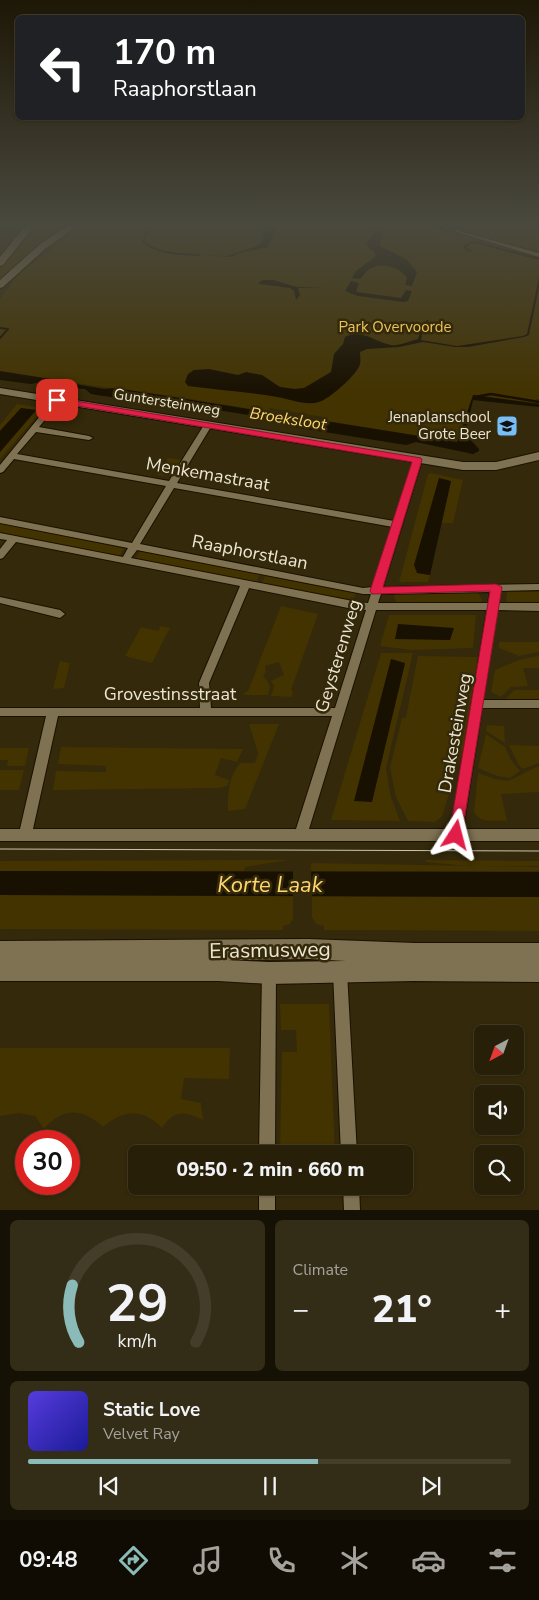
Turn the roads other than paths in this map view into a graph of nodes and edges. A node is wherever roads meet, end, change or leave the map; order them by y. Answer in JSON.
{"nodes":[{"id":1,"x":0,"y":391,"type":"edge"},
{"id":2,"x":57,"y":400,"type":"junction"},
{"id":3,"x":208,"y":425,"type":"junction"},
{"id":4,"x":35,"y":428,"type":"junction"},
{"id":5,"x":89,"y":438,"type":"dead end"},
{"id":6,"x":12,"y":456,"type":"junction"},
{"id":7,"x":539,"y":456,"type":"edge"},
{"id":8,"x":418,"y":460,"type":"junction"},
{"id":9,"x":539,"y":462,"type":"edge"},
{"id":10,"x":0,"y":470,"type":"edge"},
{"id":11,"x":173,"y":485,"type":"junction"},
{"id":12,"x":0,"y":520,"type":"edge"},
{"id":13,"x":398,"y":525,"type":"junction"},
{"id":14,"x":0,"y":536,"type":"edge"},
{"id":15,"x":13,"y":539,"type":"junction"},
{"id":16,"x":134,"y":545,"type":"junction"},
{"id":17,"x":0,"y":556,"type":"edge"},
{"id":18,"x":125,"y":561,"type":"junction"},
{"id":19,"x":245,"y":586,"type":"junction"},
{"id":20,"x":496,"y":587,"type":"junction"},
{"id":21,"x":539,"y":588,"type":"edge"},
{"id":22,"x":376,"y":591,"type":"junction"},
{"id":23,"x":0,"y":600,"type":"edge"},
{"id":24,"x":494,"y":606,"type":"junction"},
{"id":25,"x":371,"y":607,"type":"junction"},
{"id":26,"x":539,"y":607,"type":"edge"},
{"id":27,"x":60,"y":614,"type":"dead end"},
{"id":28,"x":478,"y":704,"type":"junction"},
{"id":29,"x":539,"y":704,"type":"edge"},
{"id":30,"x":206,"y":711,"type":"junction"},
{"id":31,"x":0,"y":712,"type":"edge"},
{"id":32,"x":53,"y":712,"type":"junction"},
{"id":33,"x":339,"y":712,"type":"junction"},
{"id":34,"x":300,"y":834,"type":"junction"},
{"id":35,"x":0,"y":835,"type":"edge"},
{"id":36,"x":25,"y":835,"type":"junction"},
{"id":37,"x":456,"y":835,"type":"junction"},
{"id":38,"x":539,"y":835,"type":"edge"},
{"id":39,"x":0,"y":951,"type":"edge"},
{"id":40,"x":539,"y":953,"type":"edge"},
{"id":41,"x":0,"y":970,"type":"edge"},
{"id":42,"x":539,"y":970,"type":"edge"},
{"id":43,"x":340,"y":972,"type":"junction"},
{"id":44,"x":269,"y":973,"type":"junction"},
{"id":45,"x":268,"y":1145,"type":"edge"},
{"id":46,"x":350,"y":1145,"type":"edge"},
{"id":47,"x":267,"y":1195,"type":"edge"},
{"id":48,"x":351,"y":1195,"type":"edge"},
{"id":49,"x":267,"y":1210,"type":"edge"},
{"id":50,"x":352,"y":1210,"type":"edge"}],
"edges":[{"from":1,"to":2,"type":"main road","name":"Guntersteinweg"},
{"from":2,"to":3,"type":"main road","name":"Guntersteinweg"},
{"from":2,"to":4,"type":"street"},
{"from":3,"to":8,"type":"main road","name":"Guntersteinweg"},
{"from":3,"to":11,"type":"street"},
{"from":4,"to":5,"type":"street"},
{"from":4,"to":6,"type":"street"},
{"from":6,"to":10,"type":"street"},
{"from":6,"to":11,"type":"street","name":"Menkemastraat"},
{"from":7,"to":8,"type":"main road","name":"Guntersteinweg"},
{"from":8,"to":9,"type":"main road","name":"Guntersteinweg"},
{"from":8,"to":13,"type":"street","name":"Geysterenweg"},
{"from":11,"to":13,"type":"street","name":"Menkemastraat"},
{"from":11,"to":16,"type":"street"},
{"from":12,"to":16,"type":"street","name":"Raaphorstlaan"},
{"from":13,"to":22,"type":"street","name":"Geysterenweg"},
{"from":14,"to":15,"type":"street","name":"Raaphorstlaan"},
{"from":15,"to":17,"type":"street"},
{"from":15,"to":18,"type":"street","name":"Raaphorstlaan"},
{"from":16,"to":18,"type":"street"},
{"from":16,"to":22,"type":"street","name":"Raaphorstlaan"},
{"from":18,"to":19,"type":"street","name":"Raaphorstlaan"},
{"from":19,"to":25,"type":"street","name":"Raaphorstlaan"},
{"from":19,"to":30,"type":"street"},
{"from":20,"to":21,"type":"street","name":"Raaphorstlaan"},
{"from":20,"to":22,"type":"street","name":"Raaphorstlaan"},
{"from":20,"to":24,"type":"street","name":"Drakesteinweg"},
{"from":22,"to":25,"type":"street","name":"Geysterenweg"},
{"from":23,"to":27,"type":"street"},
{"from":24,"to":25,"type":"street","name":"Raaphorstlaan"},
{"from":24,"to":26,"type":"street","name":"Raaphorstlaan"},
{"from":24,"to":28,"type":"street","name":"Drakesteinweg"},
{"from":25,"to":33,"type":"street","name":"Geysterenweg"},
{"from":28,"to":29,"type":"street"},
{"from":28,"to":37,"type":"street","name":"Drakesteinweg"},
{"from":30,"to":32,"type":"street","name":"Grovestinsstraat"},
{"from":30,"to":33,"type":"street","name":"Grovestinsstraat"},
{"from":31,"to":32,"type":"street","name":"Grovestinsstraat"},
{"from":32,"to":36,"type":"street"},
{"from":33,"to":34,"type":"street","name":"Geysterenweg"},
{"from":34,"to":36,"type":"street"},
{"from":34,"to":37,"type":"street"},
{"from":35,"to":36,"type":"street"},
{"from":37,"to":38,"type":"street"},
{"from":39,"to":40,"type":"main road","name":"Erasmusweg"},
{"from":41,"to":44,"type":"main road","name":"Erasmusweg"},
{"from":42,"to":43,"type":"main road","name":"Erasmusweg"},
{"from":43,"to":44,"type":"main road","name":"Erasmusweg"},
{"from":43,"to":46,"type":"street"},
{"from":44,"to":45,"type":"street"},
{"from":47,"to":49,"type":"street"},
{"from":48,"to":50,"type":"street"}]}
